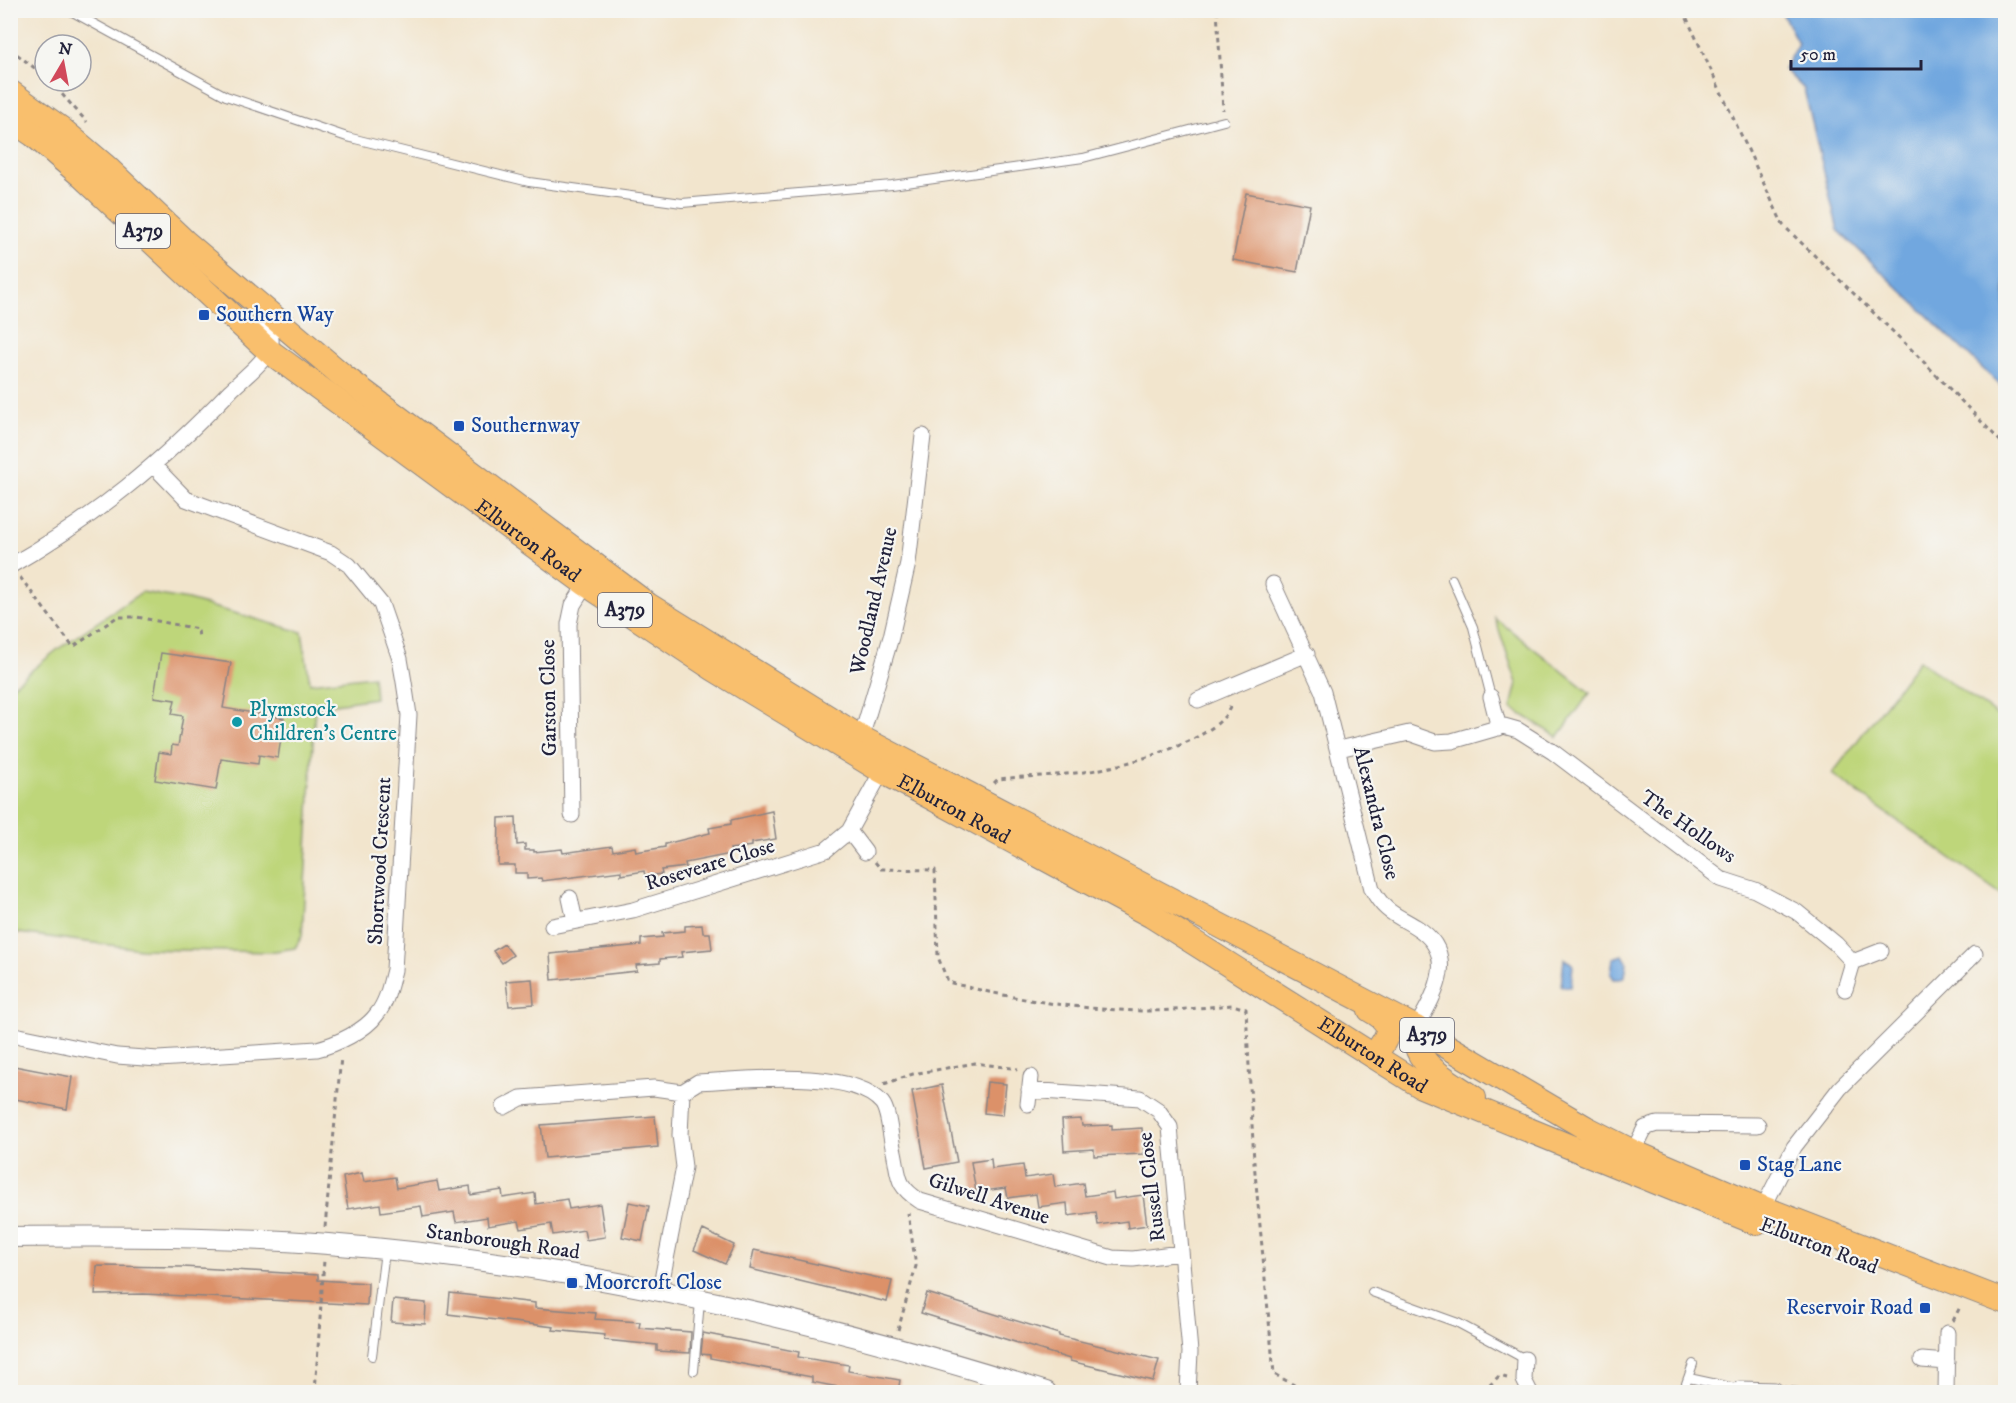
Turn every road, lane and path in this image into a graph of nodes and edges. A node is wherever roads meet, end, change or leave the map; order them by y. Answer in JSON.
{"nodes":[{"id":1,"x":69,"y":10,"type":"edge"},
{"id":2,"x":1217,"y":10,"type":"edge"},
{"id":3,"x":1683,"y":10,"type":"edge"},
{"id":4,"x":10,"y":49,"type":"edge"},
{"id":5,"x":33,"y":67,"type":"edge"},
{"id":6,"x":10,"y":92,"type":"edge"},
{"id":7,"x":10,"y":119,"type":"edge"},
{"id":8,"x":1224,"y":121,"type":"joint"},
{"id":9,"x":251,"y":300,"type":"junction"},
{"id":10,"x":269,"y":351,"type":"junction"},
{"id":11,"x":923,"y":436,"type":"dead end"},
{"id":12,"x":2006,"y":447,"type":"edge"},
{"id":13,"x":154,"y":466,"type":"junction"},
{"id":14,"x":11,"y":566,"type":"edge"},
{"id":15,"x":1452,"y":579,"type":"dead end"},
{"id":16,"x":585,"y":584,"type":"junction"},
{"id":17,"x":1273,"y":584,"type":"dead end"},
{"id":18,"x":199,"y":639,"type":"dead end"},
{"id":19,"x":1307,"y":654,"type":"junction"},
{"id":20,"x":1235,"y":684,"type":"junction"},
{"id":21,"x":1491,"y":697,"type":"joint"},
{"id":22,"x":1198,"y":700,"type":"dead end"},
{"id":23,"x":1499,"y":728,"type":"junction"},
{"id":24,"x":861,"y":738,"type":"junction"},
{"id":25,"x":1339,"y":750,"type":"junction"},
{"id":26,"x":882,"y":771,"type":"junction"},
{"id":27,"x":978,"y":799,"type":"junction"},
{"id":28,"x":572,"y":815,"type":"dead end"},
{"id":29,"x":849,"y":831,"type":"junction"},
{"id":30,"x":865,"y":852,"type":"joint"},
{"id":31,"x":570,"y":898,"type":"dead end"},
{"id":32,"x":575,"y":921,"type":"junction"},
{"id":33,"x":552,"y":926,"type":"dead end"},
{"id":34,"x":1881,"y":951,"type":"dead end"},
{"id":35,"x":1975,"y":954,"type":"dead end"},
{"id":36,"x":1853,"y":962,"type":"junction"},
{"id":37,"x":1326,"y":981,"type":"junction"},
{"id":38,"x":1845,"y":989,"type":"dead end"},
{"id":39,"x":1416,"y":1028,"type":"junction"},
{"id":40,"x":10,"y":1034,"type":"edge"},
{"id":41,"x":342,"y":1040,"type":"junction"},
{"id":42,"x":1374,"y":1056,"type":"junction"},
{"id":43,"x":1029,"y":1090,"type":"joint"},
{"id":44,"x":682,"y":1092,"type":"junction"},
{"id":45,"x":869,"y":1092,"type":"junction"},
{"id":46,"x":504,"y":1107,"type":"dead end"},
{"id":47,"x":1502,"y":1119,"type":"junction"},
{"id":48,"x":1758,"y":1125,"type":"dead end"},
{"id":49,"x":1634,"y":1152,"type":"junction"},
{"id":50,"x":908,"y":1194,"type":"junction"},
{"id":51,"x":1763,"y":1208,"type":"junction"},
{"id":52,"x":10,"y":1237,"type":"edge"},
{"id":53,"x":325,"y":1244,"type":"junction"},
{"id":54,"x":385,"y":1250,"type":"junction"},
{"id":55,"x":1180,"y":1253,"type":"junction"},
{"id":56,"x":660,"y":1290,"type":"junction"},
{"id":57,"x":1372,"y":1292,"type":"dead end"},
{"id":58,"x":700,"y":1299,"type":"junction"},
{"id":59,"x":1963,"y":1301,"type":"junction"},
{"id":60,"x":2006,"y":1302,"type":"edge"},
{"id":61,"x":2006,"y":1319,"type":"edge"},
{"id":62,"x":1947,"y":1333,"type":"joint"},
{"id":63,"x":894,"y":1346,"type":"junction"},
{"id":64,"x":372,"y":1356,"type":"dead end"},
{"id":65,"x":1525,"y":1359,"type":"joint"},
{"id":66,"x":1922,"y":1360,"type":"dead end"},
{"id":67,"x":1947,"y":1362,"type":"junction"},
{"id":68,"x":1694,"y":1364,"type":"dead end"},
{"id":69,"x":694,"y":1371,"type":"dead end"},
{"id":70,"x":1689,"y":1378,"type":"junction"},
{"id":71,"x":1527,"y":1386,"type":"edge"},
{"id":72,"x":1740,"y":1389,"type":"joint"},
{"id":73,"x":1775,"y":1390,"type":"joint"},
{"id":74,"x":1758,"y":1391,"type":"edge"},
{"id":75,"x":315,"y":1392,"type":"edge"},
{"id":76,"x":1047,"y":1392,"type":"edge"},
{"id":77,"x":1188,"y":1392,"type":"edge"},
{"id":78,"x":1307,"y":1392,"type":"edge"},
{"id":79,"x":1484,"y":1392,"type":"edge"},
{"id":80,"x":1683,"y":1392,"type":"edge"},
{"id":81,"x":1799,"y":1392,"type":"edge"},
{"id":82,"x":1946,"y":1392,"type":"edge"}],
"edges":[{"from":1,"to":8,"type":"lane"},
{"from":2,"to":8,"type":"path"},
{"from":3,"to":12,"type":"path"},
{"from":4,"to":5,"type":"path"},
{"from":6,"to":9,"type":"main road","name":"Elburton Road","number":"A379"},
{"from":7,"to":10,"type":"main road","name":"Elburton Road","number":"A379"},
{"from":9,"to":10,"type":"street"},
{"from":9,"to":24,"type":"main road","name":"Elburton Road","number":"A379"},
{"from":10,"to":13,"type":"street"},
{"from":10,"to":16,"type":"main road","name":"Elburton Road","number":"A379"},
{"from":11,"to":24,"type":"street","name":"Woodland Avenue"},
{"from":13,"to":14,"type":"street"},
{"from":13,"to":41,"type":"street","name":"Shortwood Crescent"},
{"from":14,"to":18,"type":"path"},
{"from":15,"to":21,"type":"lane"},
{"from":16,"to":26,"type":"main road","name":"Elburton Road","number":"A379"},
{"from":16,"to":28,"type":"street","name":"Garston Close"},
{"from":17,"to":19,"type":"street","name":"Alexandra Close"},
{"from":19,"to":20,"type":"street"},
{"from":19,"to":25,"type":"street","name":"Alexandra Close"},
{"from":20,"to":22,"type":"street"},
{"from":20,"to":27,"type":"path"},
{"from":21,"to":23,"type":"street"},
{"from":23,"to":25,"type":"street","name":"The Hollows"},
{"from":23,"to":36,"type":"street","name":"The Hollows"},
{"from":24,"to":27,"type":"main road","name":"Elburton Road","number":"A379"},
{"from":25,"to":39,"type":"street","name":"Alexandra Close"},
{"from":26,"to":29,"type":"street","name":"Roseveare Close"},
{"from":26,"to":42,"type":"main road","name":"Elburton Road","number":"A379"},
{"from":27,"to":37,"type":"main road","name":"Elburton Road","number":"A379"},
{"from":29,"to":30,"type":"street"},
{"from":29,"to":32,"type":"street","name":"Roseveare Close"},
{"from":30,"to":78,"type":"path"},
{"from":31,"to":32,"type":"street"},
{"from":32,"to":33,"type":"street","name":"Roseveare Close"},
{"from":34,"to":36,"type":"street"},
{"from":35,"to":51,"type":"street"},
{"from":36,"to":38,"type":"street"},
{"from":37,"to":39,"type":"main road","name":"Elburton Road","number":"A379"},
{"from":37,"to":42,"type":"main road","number":"A379"},
{"from":39,"to":47,"type":"main road","number":"A379"},
{"from":39,"to":49,"type":"main road","name":"Elburton Road","number":"A379"},
{"from":40,"to":41,"type":"street","name":"Shortwood Crescent"},
{"from":41,"to":53,"type":"path"},
{"from":42,"to":47,"type":"main road","name":"Elburton Road","number":"A379"},
{"from":43,"to":45,"type":"path"},
{"from":43,"to":55,"type":"street","name":"Russell Close"},
{"from":44,"to":45,"type":"street"},
{"from":44,"to":46,"type":"street"},
{"from":44,"to":56,"type":"street"},
{"from":45,"to":50,"type":"street","name":"Gilwell Avenue"},
{"from":47,"to":59,"type":"main road","name":"Elburton Road","number":"A379"},
{"from":48,"to":49,"type":"street"},
{"from":49,"to":51,"type":"main road","name":"Elburton Road","number":"A379"},
{"from":50,"to":55,"type":"street","name":"Gilwell Avenue"},
{"from":50,"to":63,"type":"path"},
{"from":51,"to":60,"type":"main road","name":"Elburton Road","number":"A379"},
{"from":52,"to":53,"type":"street","name":"Stanborough Road"},
{"from":53,"to":54,"type":"street","name":"Stanborough Road"},
{"from":53,"to":75,"type":"path"},
{"from":54,"to":56,"type":"street","name":"Stanborough Road"},
{"from":54,"to":64,"type":"lane"},
{"from":55,"to":77,"type":"street","name":"Russell Close"},
{"from":56,"to":58,"type":"street","name":"Stanborough Road"},
{"from":57,"to":65,"type":"lane"},
{"from":58,"to":63,"type":"street","name":"Stanborough Road"},
{"from":58,"to":69,"type":"lane"},
{"from":59,"to":61,"type":"main road","name":"Elburton Road","number":"A379"},
{"from":59,"to":62,"type":"path"},
{"from":62,"to":67,"type":"street"},
{"from":63,"to":76,"type":"street","name":"Stanborough Road"},
{"from":65,"to":71,"type":"street"},
{"from":66,"to":67,"type":"street"},
{"from":67,"to":82,"type":"street"},
{"from":68,"to":70,"type":"lane"},
{"from":70,"to":72,"type":"lane"},
{"from":70,"to":80,"type":"lane"},
{"from":71,"to":79,"type":"path"},
{"from":72,"to":74,"type":"street"},
{"from":73,"to":74,"type":"street"},
{"from":73,"to":81,"type":"lane"}]}
